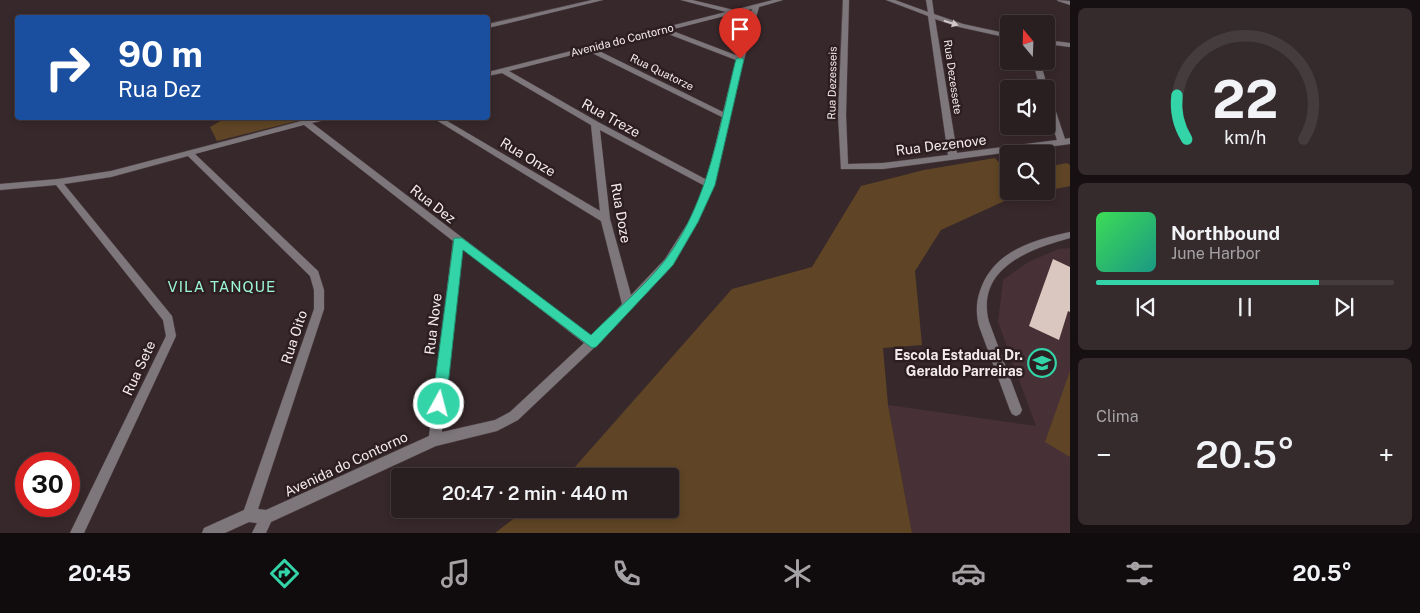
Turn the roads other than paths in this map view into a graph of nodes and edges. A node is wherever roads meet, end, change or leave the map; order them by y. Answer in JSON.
{"nodes":[{"id":1,"x":600,"y":0,"type":"edge"},
{"id":2,"x":684,"y":0,"type":"edge"},
{"id":3,"x":780,"y":0,"type":"edge"},
{"id":4,"x":846,"y":0,"type":"edge"},
{"id":5,"x":889,"y":0,"type":"edge"},
{"id":6,"x":1060,"y":0,"type":"edge"},
{"id":7,"x":930,"y":1,"type":"edge"},
{"id":8,"x":1070,"y":3,"type":"edge"},
{"id":9,"x":756,"y":6,"type":"junction"},
{"id":10,"x":735,"y":11,"type":"junction"},
{"id":11,"x":933,"y":18,"type":"junction"},
{"id":12,"x":490,"y":26,"type":"edge"},
{"id":13,"x":665,"y":30,"type":"junction"},
{"id":14,"x":1000,"y":34,"type":"edge"},
{"id":15,"x":1055,"y":43,"type":"edge"},
{"id":16,"x":1070,"y":45,"type":"edge"},
{"id":17,"x":588,"y":48,"type":"junction"},
{"id":18,"x":740,"y":59,"type":"junction"},
{"id":19,"x":502,"y":70,"type":"junction"},
{"id":20,"x":490,"y":73,"type":"edge"},
{"id":21,"x":725,"y":116,"type":"junction"},
{"id":22,"x":1055,"y":116,"type":"edge"},
{"id":23,"x":314,"y":120,"type":"edge"},
{"id":24,"x":440,"y":120,"type":"edge"},
{"id":25,"x":305,"y":122,"type":"junction"},
{"id":26,"x":595,"y":124,"type":"junction"},
{"id":27,"x":1066,"y":142,"type":"edge"},
{"id":28,"x":190,"y":154,"type":"junction"},
{"id":29,"x":953,"y":157,"type":"junction"},
{"id":30,"x":844,"y":167,"type":"joint"},
{"id":31,"x":58,"y":182,"type":"junction"},
{"id":32,"x":710,"y":185,"type":"junction"},
{"id":33,"x":0,"y":187,"type":"edge"},
{"id":34,"x":605,"y":219,"type":"junction"},
{"id":35,"x":1070,"y":235,"type":"edge"},
{"id":36,"x":458,"y":241,"type":"junction"},
{"id":37,"x":628,"y":305,"type":"junction"},
{"id":38,"x":592,"y":343,"type":"junction"},
{"id":39,"x":1016,"y":410,"type":"dead end"},
{"id":40,"x":435,"y":440,"type":"junction"},
{"id":41,"x":250,"y":515,"type":"junction"},
{"id":42,"x":266,"y":517,"type":"junction"},
{"id":43,"x":77,"y":533,"type":"edge"},
{"id":44,"x":209,"y":533,"type":"edge"},
{"id":45,"x":260,"y":533,"type":"edge"}],
"edges":[{"from":1,"to":12,"type":"street"},
{"from":2,"to":10,"type":"street"},
{"from":3,"to":9,"type":"street","name":"Avenida do Contorno"},
{"from":4,"to":30,"type":"street","name":"Rua Dezesseis"},
{"from":5,"to":11,"type":"street"},
{"from":6,"to":8,"type":"street"},
{"from":7,"to":11,"type":"street","name":"Rua Dezessete"},
{"from":9,"to":10,"type":"street","name":"Avenida do Contorno"},
{"from":9,"to":18,"type":"street","name":"Avenida do Contorno"},
{"from":10,"to":13,"type":"street","name":"Avenida do Contorno"},
{"from":11,"to":14,"type":"street","one_way":true},
{"from":11,"to":29,"type":"street","name":"Rua Dezessete"},
{"from":13,"to":17,"type":"street","name":"Avenida do Contorno"},
{"from":13,"to":18,"type":"street"},
{"from":15,"to":16,"type":"street"},
{"from":17,"to":19,"type":"street","name":"Avenida do Contorno"},
{"from":17,"to":21,"type":"street","name":"Rua Quatorze"},
{"from":18,"to":21,"type":"street","name":"Avenida do Contorno"},
{"from":19,"to":20,"type":"street","name":"Avenida do Contorno"},
{"from":19,"to":26,"type":"street","name":"Rua Treze"},
{"from":21,"to":32,"type":"street","name":"Avenida do Contorno"},
{"from":22,"to":27,"type":"street"},
{"from":23,"to":25,"type":"street"},
{"from":24,"to":34,"type":"street","name":"Rua Onze"},
{"from":25,"to":28,"type":"street"},
{"from":25,"to":36,"type":"street","name":"Rua Dez"},
{"from":26,"to":32,"type":"street","name":"Rua Treze"},
{"from":26,"to":34,"type":"street","name":"Rua Doze"},
{"from":27,"to":29,"type":"street","name":"Rua Dezenove"},
{"from":28,"to":31,"type":"street"},
{"from":28,"to":41,"type":"street","name":"Rua Oito"},
{"from":29,"to":30,"type":"street","name":"Rua Dezenove"},
{"from":31,"to":33,"type":"street"},
{"from":31,"to":43,"type":"street","name":"Rua Sete"},
{"from":32,"to":37,"type":"street","name":"Avenida do Contorno"},
{"from":34,"to":37,"type":"street","name":"Rua Doze"},
{"from":35,"to":39,"type":"street"},
{"from":36,"to":38,"type":"street","name":"Rua Dez"},
{"from":36,"to":40,"type":"street","name":"Rua Nove"},
{"from":37,"to":38,"type":"street","name":"Avenida do Contorno"},
{"from":38,"to":40,"type":"street","name":"Avenida do Contorno"},
{"from":40,"to":42,"type":"street","name":"Avenida do Contorno"},
{"from":41,"to":42,"type":"street"},
{"from":41,"to":44,"type":"street"},
{"from":42,"to":45,"type":"street"}]}
